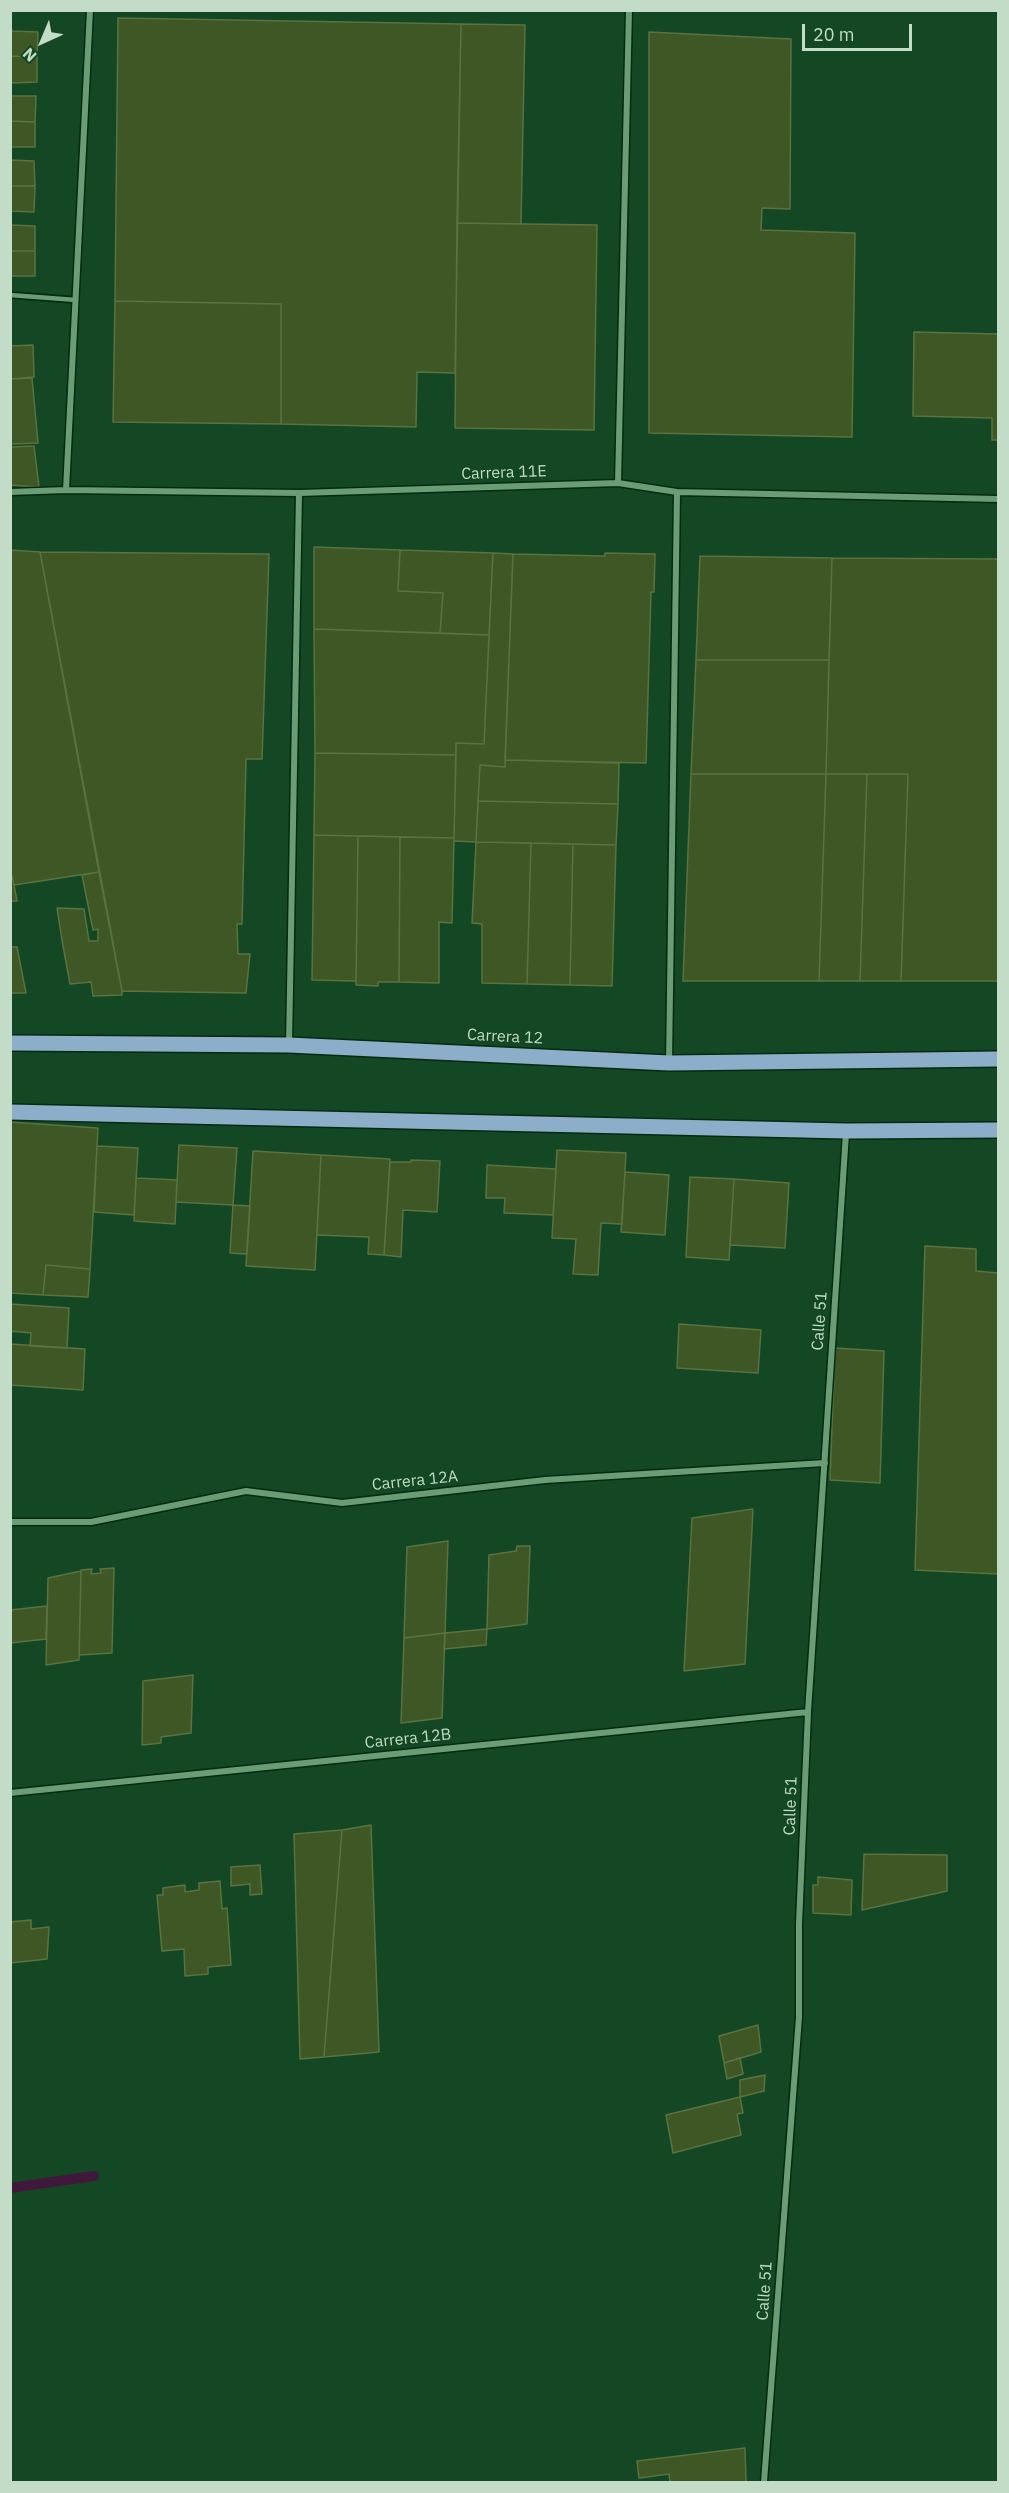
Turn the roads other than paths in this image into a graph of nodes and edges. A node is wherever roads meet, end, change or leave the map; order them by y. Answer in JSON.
{"nodes":[{"id":1,"x":90,"y":10,"type":"edge"},
{"id":2,"x":629,"y":10,"type":"edge"},
{"id":3,"x":10,"y":295,"type":"edge"},
{"id":4,"x":76,"y":300,"type":"junction"},
{"id":5,"x":618,"y":483,"type":"junction"},
{"id":6,"x":66,"y":490,"type":"junction"},
{"id":7,"x":10,"y":492,"type":"edge"},
{"id":8,"x":677,"y":492,"type":"junction"},
{"id":9,"x":299,"y":493,"type":"junction"},
{"id":10,"x":999,"y":499,"type":"edge"},
{"id":11,"x":10,"y":1043,"type":"edge"},
{"id":12,"x":289,"y":1045,"type":"junction"},
{"id":13,"x":999,"y":1059,"type":"edge"},
{"id":14,"x":669,"y":1063,"type":"junction"},
{"id":15,"x":10,"y":1112,"type":"edge"},
{"id":16,"x":999,"y":1130,"type":"edge"},
{"id":17,"x":846,"y":1131,"type":"junction"},
{"id":18,"x":825,"y":1463,"type":"junction"},
{"id":19,"x":10,"y":1522,"type":"edge"},
{"id":20,"x":808,"y":1712,"type":"junction"},
{"id":21,"x":10,"y":1793,"type":"edge"},
{"id":22,"x":764,"y":2482,"type":"edge"}],
"edges":[{"from":1,"to":4,"type":"street"},
{"from":2,"to":5,"type":"street"},
{"from":3,"to":4,"type":"lane"},
{"from":4,"to":6,"type":"street"},
{"from":5,"to":8,"type":"street","name":"Carrera 11E"},
{"from":5,"to":9,"type":"street","name":"Carrera 11E"},
{"from":6,"to":7,"type":"street","name":"Carrera 11E"},
{"from":6,"to":9,"type":"street","name":"Carrera 11E"},
{"from":8,"to":10,"type":"street","name":"Carrera 11E"},
{"from":8,"to":14,"type":"street"},
{"from":9,"to":12,"type":"street"},
{"from":11,"to":12,"type":"main road","name":"Carrera 12"},
{"from":12,"to":14,"type":"main road","name":"Carrera 12"},
{"from":13,"to":14,"type":"main road","name":"Carrera 12"},
{"from":15,"to":17,"type":"main road"},
{"from":16,"to":17,"type":"main road"},
{"from":17,"to":18,"type":"street","name":"Calle 51"},
{"from":18,"to":19,"type":"street","name":"Carrera 12A"},
{"from":18,"to":20,"type":"street","name":"Calle 51"},
{"from":20,"to":21,"type":"street","name":"Carrera 12B"},
{"from":20,"to":22,"type":"street","name":"Calle 51"}]}
